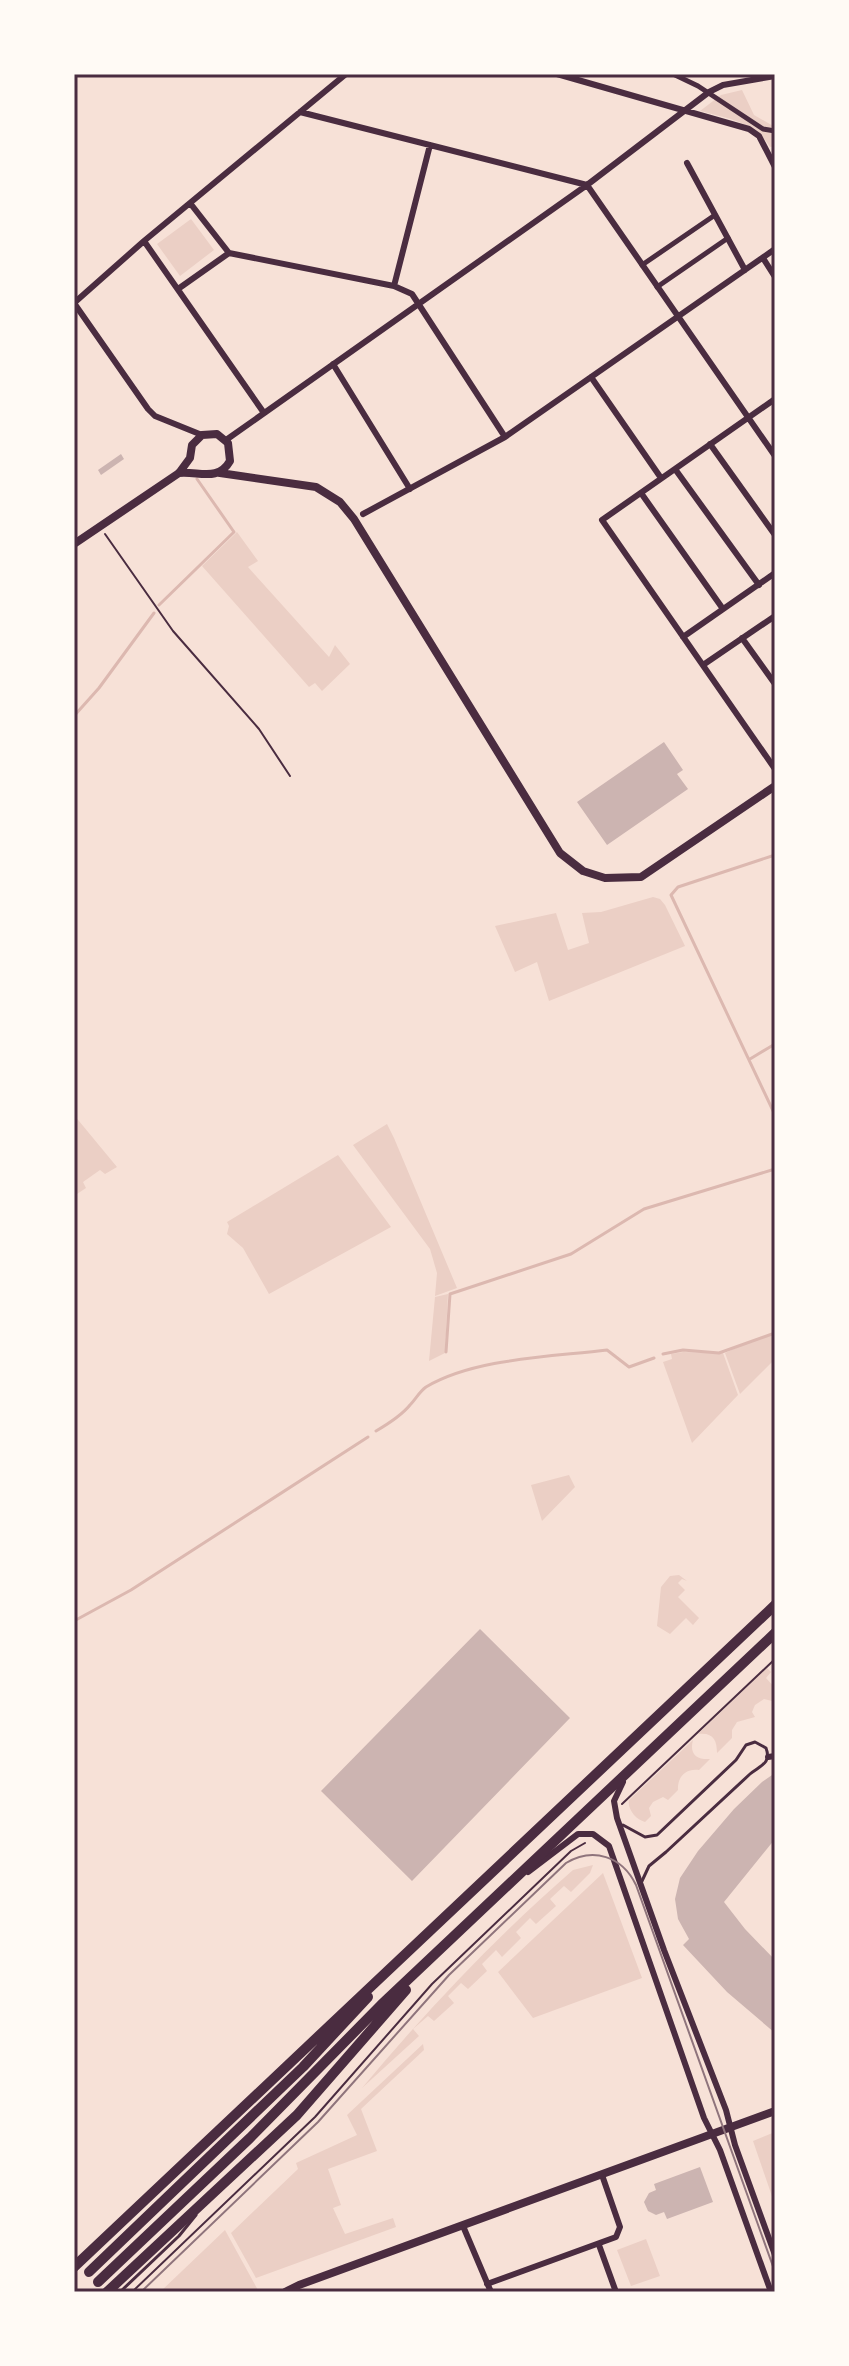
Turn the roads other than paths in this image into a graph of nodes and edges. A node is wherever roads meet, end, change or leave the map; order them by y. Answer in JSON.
{"nodes":[{"id":1,"x":346,"y":74,"type":"edge"},
{"id":2,"x":557,"y":74,"type":"edge"},
{"id":3,"x":673,"y":74,"type":"edge"},
{"id":4,"x":722,"y":74,"type":"edge"},
{"id":5,"x":775,"y":76,"type":"edge"},
{"id":6,"x":723,"y":85,"type":"junction"},
{"id":7,"x":709,"y":92,"type":"junction"},
{"id":8,"x":685,"y":111,"type":"junction"},
{"id":9,"x":300,"y":112,"type":"junction"},
{"id":10,"x":775,"y":131,"type":"edge"},
{"id":11,"x":430,"y":145,"type":"junction"},
{"id":12,"x":687,"y":163,"type":"dead end"},
{"id":13,"x":775,"y":167,"type":"edge"},
{"id":14,"x":587,"y":185,"type":"junction"},
{"id":15,"x":190,"y":203,"type":"junction"},
{"id":16,"x":715,"y":215,"type":"junction"},
{"id":17,"x":728,"y":238,"type":"junction"},
{"id":18,"x":144,"y":241,"type":"junction"},
{"id":19,"x":775,"y":249,"type":"edge"},
{"id":20,"x":229,"y":253,"type":"junction"},
{"id":21,"x":763,"y":258,"type":"junction"},
{"id":22,"x":642,"y":265,"type":"junction"},
{"id":23,"x":745,"y":270,"type":"junction"},
{"id":24,"x":775,"y":277,"type":"edge"},
{"id":25,"x":394,"y":286,"type":"junction"},
{"id":26,"x":657,"y":287,"type":"junction"},
{"id":27,"x":178,"y":289,"type":"junction"},
{"id":28,"x":74,"y":303,"type":"edge"},
{"id":29,"x":419,"y":303,"type":"junction"},
{"id":30,"x":678,"y":317,"type":"junction"},
{"id":31,"x":333,"y":364,"type":"junction"},
{"id":32,"x":591,"y":377,"type":"junction"},
{"id":33,"x":775,"y":399,"type":"edge"},
{"id":34,"x":264,"y":413,"type":"junction"},
{"id":35,"x":748,"y":418,"type":"junction"},
{"id":36,"x":202,"y":435,"type":"junction"},
{"id":37,"x":505,"y":437,"type":"junction"},
{"id":38,"x":226,"y":440,"type":"junction"},
{"id":39,"x":710,"y":444,"type":"junction"},
{"id":40,"x":775,"y":456,"type":"edge"},
{"id":41,"x":190,"y":458,"type":"junction"},
{"id":42,"x":230,"y":461,"type":"junction"},
{"id":43,"x":675,"y":469,"type":"junction"},
{"id":44,"x":198,"y":471,"type":"junction"},
{"id":45,"x":179,"y":473,"type":"junction"},
{"id":46,"x":220,"y":473,"type":"junction"},
{"id":47,"x":242,"y":475,"type":"junction"},
{"id":48,"x":661,"y":478,"type":"junction"},
{"id":49,"x":410,"y":489,"type":"junction"},
{"id":50,"x":641,"y":493,"type":"junction"},
{"id":51,"x":363,"y":514,"type":"dead end"},
{"id":52,"x":775,"y":535,"type":"edge"},
{"id":53,"x":74,"y":544,"type":"edge"},
{"id":54,"x":775,"y":573,"type":"edge"},
{"id":55,"x":759,"y":585,"type":"junction"},
{"id":56,"x":723,"y":609,"type":"junction"},
{"id":57,"x":775,"y":616,"type":"edge"},
{"id":58,"x":683,"y":637,"type":"junction"},
{"id":59,"x":742,"y":638,"type":"junction"},
{"id":60,"x":703,"y":665,"type":"junction"},
{"id":61,"x":775,"y":684,"type":"edge"},
{"id":62,"x":775,"y":769,"type":"edge"},
{"id":63,"x":775,"y":786,"type":"edge"},
{"id":64,"x":775,"y":1605,"type":"edge"},
{"id":65,"x":775,"y":1633,"type":"edge"},
{"id":66,"x":772,"y":1757,"type":"edge"},
{"id":67,"x":634,"y":1767,"type":"junction"},
{"id":68,"x":617,"y":1818,"type":"junction"},
{"id":69,"x":509,"y":1886,"type":"junction"},
{"id":70,"x":642,"y":1888,"type":"junction"},
{"id":71,"x":410,"y":1951,"type":"junction"},
{"id":72,"x":425,"y":1966,"type":"junction"},
{"id":73,"x":775,"y":2111,"type":"edge"},
{"id":74,"x":731,"y":2127,"type":"junction"},
{"id":75,"x":712,"y":2134,"type":"junction"},
{"id":76,"x":602,"y":2175,"type":"junction"},
{"id":77,"x":209,"y":2199,"type":"junction"},
{"id":78,"x":463,"y":2226,"type":"junction"},
{"id":79,"x":599,"y":2245,"type":"junction"},
{"id":80,"x":775,"y":2255,"type":"edge"},
{"id":81,"x":74,"y":2267,"type":"edge"},
{"id":82,"x":89,"y":2272,"type":"dead end"},
{"id":83,"x":98,"y":2282,"type":"dead end"},
{"id":84,"x":489,"y":2288,"type":"edge"},
{"id":85,"x":107,"y":2292,"type":"edge"},
{"id":86,"x":120,"y":2292,"type":"edge"},
{"id":87,"x":285,"y":2292,"type":"edge"},
{"id":88,"x":616,"y":2292,"type":"edge"},
{"id":89,"x":771,"y":2292,"type":"edge"}],
"edges":[{"from":1,"to":9,"type":"street"},
{"from":2,"to":8,"type":"street"},
{"from":3,"to":7,"type":"street"},
{"from":4,"to":6,"type":"street"},
{"from":5,"to":6,"type":"street"},
{"from":6,"to":7,"type":"street"},
{"from":7,"to":8,"type":"street"},
{"from":7,"to":10,"type":"street"},
{"from":8,"to":13,"type":"street"},
{"from":8,"to":14,"type":"street"},
{"from":9,"to":11,"type":"street"},
{"from":9,"to":15,"type":"street"},
{"from":11,"to":14,"type":"street"},
{"from":11,"to":25,"type":"street"},
{"from":12,"to":16,"type":"street"},
{"from":14,"to":22,"type":"street"},
{"from":14,"to":29,"type":"street"},
{"from":15,"to":18,"type":"street"},
{"from":15,"to":20,"type":"street"},
{"from":16,"to":17,"type":"street"},
{"from":16,"to":22,"type":"street"},
{"from":17,"to":23,"type":"street"},
{"from":17,"to":26,"type":"street"},
{"from":18,"to":27,"type":"street"},
{"from":18,"to":28,"type":"street"},
{"from":19,"to":21,"type":"street"},
{"from":20,"to":25,"type":"street"},
{"from":20,"to":27,"type":"street"},
{"from":21,"to":23,"type":"street"},
{"from":21,"to":24,"type":"street"},
{"from":22,"to":26,"type":"street"},
{"from":23,"to":30,"type":"street"},
{"from":25,"to":29,"type":"street"},
{"from":26,"to":30,"type":"street"},
{"from":27,"to":34,"type":"street"},
{"from":28,"to":36,"type":"street"},
{"from":29,"to":31,"type":"street"},
{"from":29,"to":37,"type":"street"},
{"from":30,"to":32,"type":"street"},
{"from":30,"to":35,"type":"street"},
{"from":31,"to":34,"type":"street"},
{"from":31,"to":49,"type":"street"},
{"from":32,"to":37,"type":"street"},
{"from":32,"to":48,"type":"street"},
{"from":33,"to":35,"type":"street"},
{"from":34,"to":38,"type":"street"},
{"from":35,"to":39,"type":"street"},
{"from":35,"to":40,"type":"street"},
{"from":36,"to":38,"type":"street"},
{"from":36,"to":41,"type":"street"},
{"from":37,"to":49,"type":"street"},
{"from":38,"to":42,"type":"street"},
{"from":39,"to":43,"type":"street"},
{"from":39,"to":52,"type":"street"},
{"from":41,"to":44,"type":"street"},
{"from":41,"to":45,"type":"street"},
{"from":42,"to":46,"type":"street"},
{"from":42,"to":47,"type":"street"},
{"from":43,"to":48,"type":"street"},
{"from":43,"to":55,"type":"street"},
{"from":44,"to":45,"type":"street"},
{"from":44,"to":46,"type":"street"},
{"from":45,"to":53,"type":"street"},
{"from":46,"to":47,"type":"street"},
{"from":47,"to":63,"type":"street"},
{"from":48,"to":50,"type":"street"},
{"from":49,"to":51,"type":"street"},
{"from":50,"to":56,"type":"street"},
{"from":50,"to":58,"type":"street"},
{"from":54,"to":55,"type":"street"},
{"from":55,"to":56,"type":"street"},
{"from":56,"to":58,"type":"street"},
{"from":57,"to":59,"type":"street"},
{"from":58,"to":60,"type":"street"},
{"from":59,"to":60,"type":"street"},
{"from":59,"to":61,"type":"street"},
{"from":60,"to":62,"type":"street"},
{"from":64,"to":71,"type":"main road"},
{"from":65,"to":67,"type":"main road"},
{"from":66,"to":68,"type":"lane"},
{"from":66,"to":70,"type":"lane"},
{"from":67,"to":68,"type":"street"},
{"from":67,"to":69,"type":"main road"},
{"from":68,"to":70,"type":"street"},
{"from":69,"to":72,"type":"main road"},
{"from":69,"to":75,"type":"street"},
{"from":70,"to":74,"type":"street"},
{"from":71,"to":81,"type":"main road"},
{"from":71,"to":82,"type":"main road"},
{"from":72,"to":77,"type":"main road"},
{"from":72,"to":83,"type":"main road"},
{"from":73,"to":74,"type":"street"},
{"from":74,"to":75,"type":"street"},
{"from":74,"to":80,"type":"street"},
{"from":75,"to":76,"type":"street"},
{"from":75,"to":89,"type":"street"},
{"from":76,"to":78,"type":"street"},
{"from":76,"to":79,"type":"street"},
{"from":77,"to":85,"type":"main road"},
{"from":77,"to":86,"type":"lane"},
{"from":78,"to":84,"type":"street"},
{"from":78,"to":87,"type":"street"},
{"from":79,"to":84,"type":"street"},
{"from":79,"to":88,"type":"street"}]}
